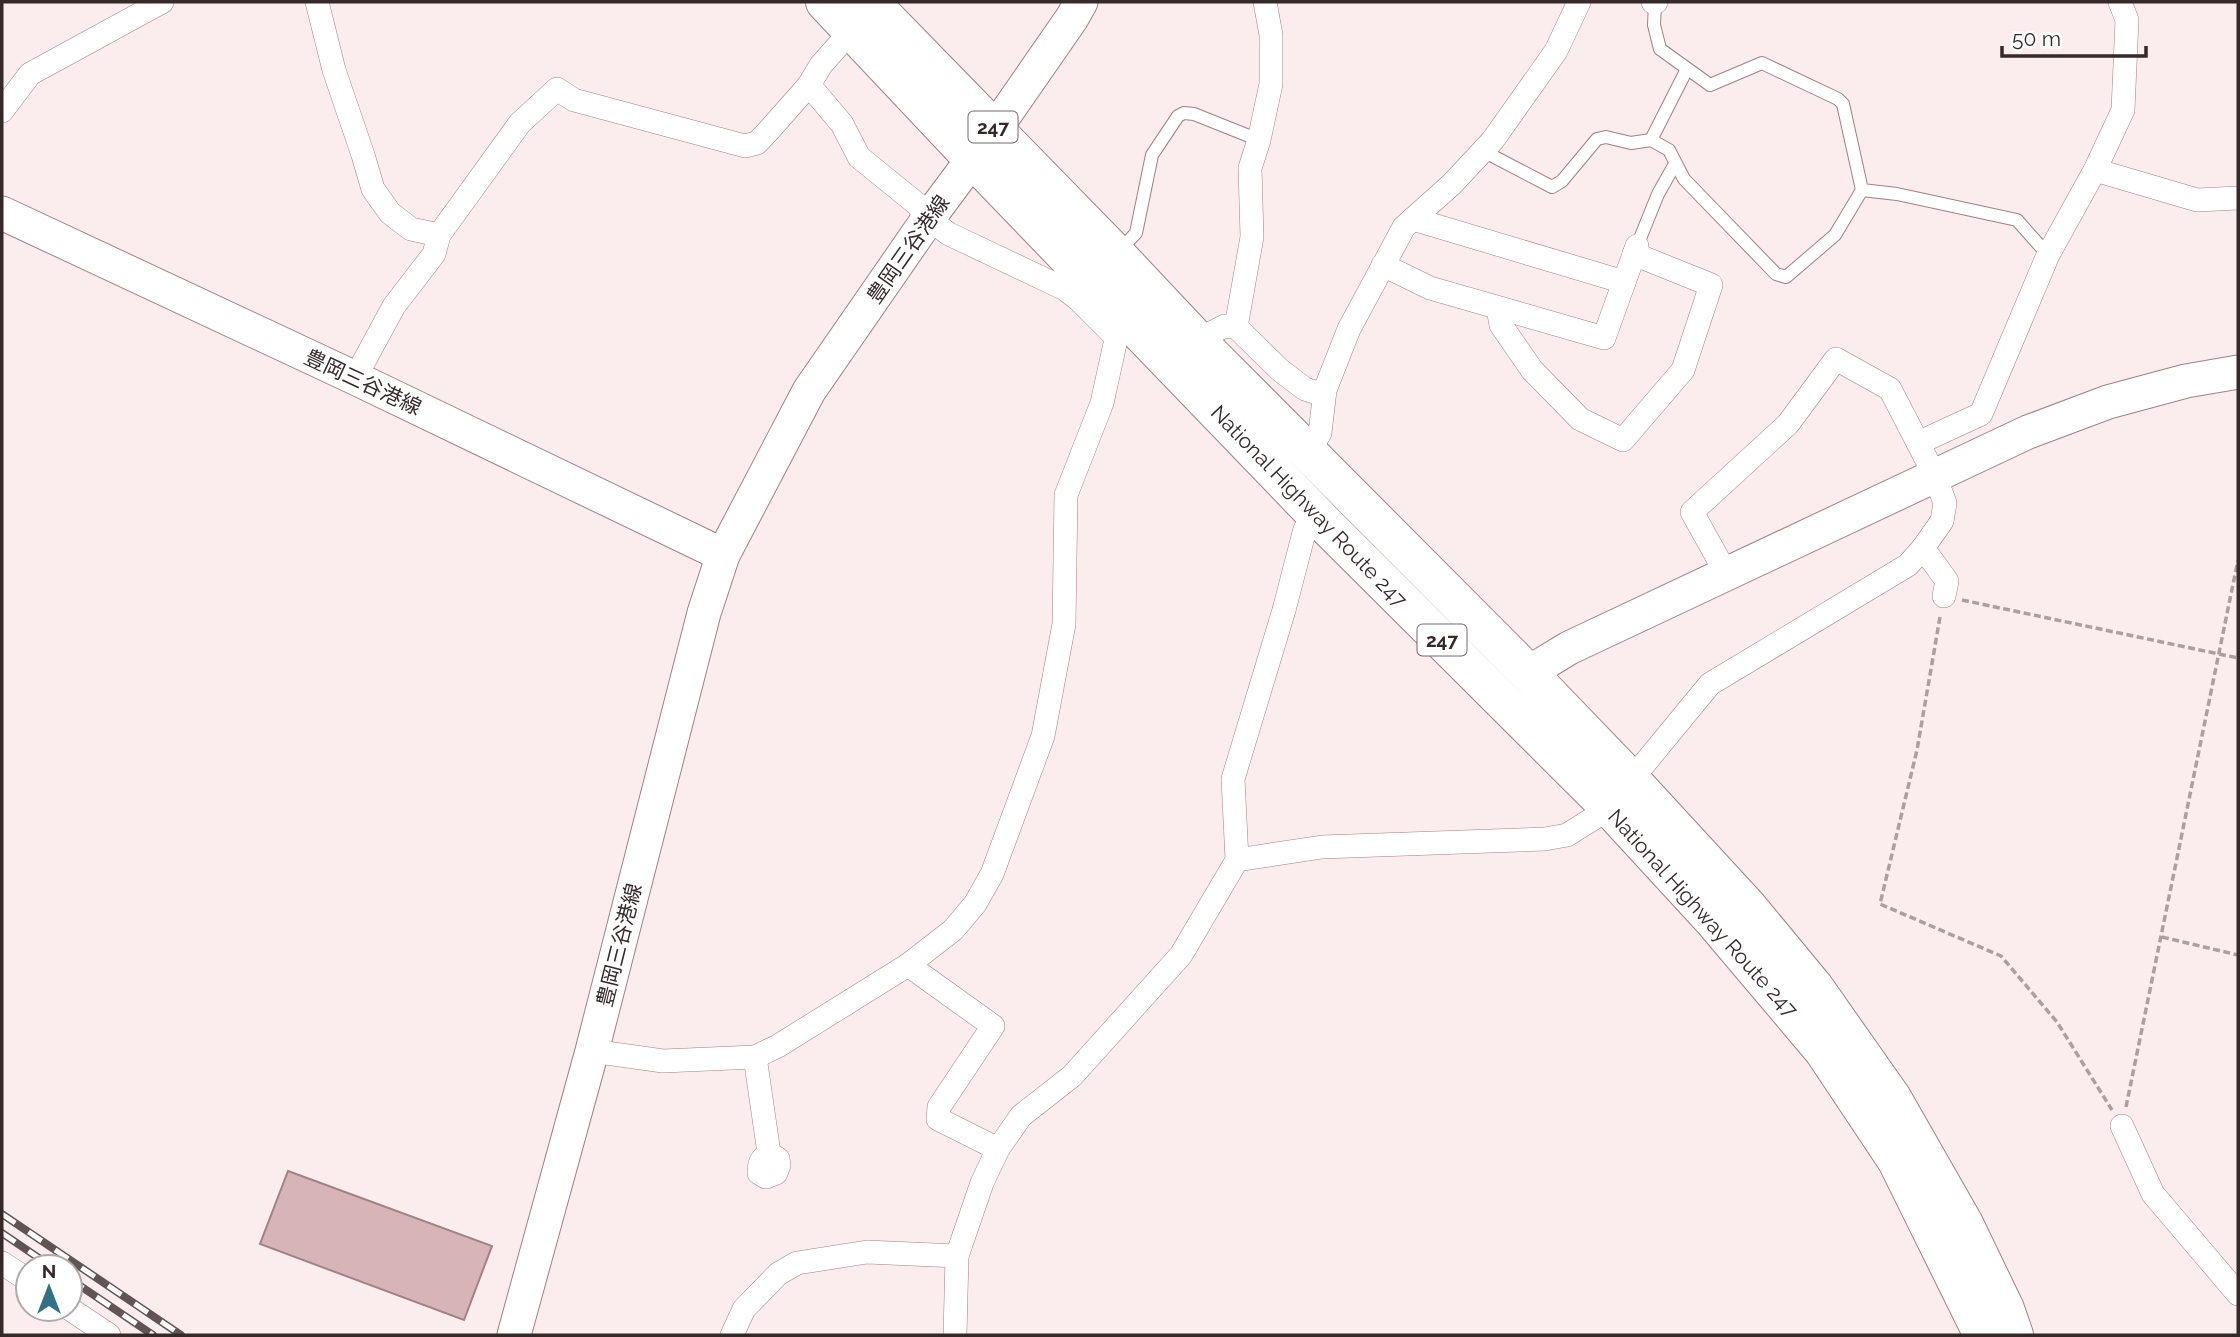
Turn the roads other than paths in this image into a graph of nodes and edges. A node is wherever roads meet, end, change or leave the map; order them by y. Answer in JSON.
{"nodes":[{"id":1,"x":162,"y":2,"type":"edge"},
{"id":2,"x":317,"y":2,"type":"edge"},
{"id":3,"x":825,"y":2,"type":"edge"},
{"id":4,"x":1081,"y":2,"type":"edge"},
{"id":5,"x":1265,"y":2,"type":"edge"},
{"id":6,"x":1579,"y":2,"type":"edge"},
{"id":7,"x":1655,"y":2,"type":"edge"},
{"id":8,"x":2120,"y":2,"type":"edge"},
{"id":9,"x":861,"y":16,"type":"edge"},
{"id":10,"x":1687,"y":69,"type":"junction"},
{"id":11,"x":809,"y":85,"type":"junction"},
{"id":12,"x":2,"y":111,"type":"edge"},
{"id":13,"x":1651,"y":139,"type":"junction"},
{"id":14,"x":1259,"y":141,"type":"junction"},
{"id":15,"x":984,"y":144,"type":"junction"},
{"id":16,"x":1483,"y":151,"type":"junction"},
{"id":17,"x":1675,"y":164,"type":"junction"},
{"id":18,"x":2095,"y":170,"type":"junction"},
{"id":19,"x":1862,"y":190,"type":"junction"},
{"id":20,"x":2238,"y":198,"type":"edge"},
{"id":21,"x":2,"y":213,"type":"edge"},
{"id":22,"x":928,"y":219,"type":"junction"},
{"id":23,"x":1413,"y":219,"type":"junction"},
{"id":24,"x":439,"y":235,"type":"junction"},
{"id":25,"x":1636,"y":250,"type":"junction"},
{"id":26,"x":1116,"y":254,"type":"junction"},
{"id":27,"x":2048,"y":256,"type":"junction"},
{"id":28,"x":1383,"y":265,"type":"junction"},
{"id":29,"x":1624,"y":282,"type":"junction"},
{"id":30,"x":1497,"y":307,"type":"junction"},
{"id":31,"x":1119,"y":325,"type":"junction"},
{"id":32,"x":1236,"y":327,"type":"junction"},
{"id":33,"x":1197,"y":340,"type":"junction"},
{"id":34,"x":2238,"y":372,"type":"edge"},
{"id":35,"x":355,"y":377,"type":"junction"},
{"id":36,"x":1324,"y":395,"type":"junction"},
{"id":37,"x":1918,"y":443,"type":"junction"},
{"id":38,"x":1308,"y":451,"type":"junction"},
{"id":39,"x":1935,"y":476,"type":"junction"},
{"id":40,"x":1320,"y":519,"type":"junction"},
{"id":41,"x":1923,"y":548,"type":"junction"},
{"id":42,"x":723,"y":555,"type":"junction"},
{"id":43,"x":1726,"y":573,"type":"junction"},
{"id":44,"x":1944,"y":596,"type":"road end"},
{"id":45,"x":1528,"y":673,"type":"junction"},
{"id":46,"x":1621,"y":794,"type":"junction"},
{"id":47,"x":1237,"y":860,"type":"junction"},
{"id":48,"x":908,"y":965,"type":"junction"},
{"id":49,"x":592,"y":1051,"type":"junction"},
{"id":50,"x":755,"y":1057,"type":"junction"},
{"id":51,"x":2122,"y":1126,"type":"road end"},
{"id":52,"x":998,"y":1149,"type":"junction"},
{"id":53,"x":769,"y":1153,"type":"dead end"},
{"id":54,"x":957,"y":1256,"type":"junction"},
{"id":55,"x":2238,"y":1294,"type":"edge"},
{"id":56,"x":84,"y":1318,"type":"edge"},
{"id":57,"x":109,"y":1335,"type":"edge"},
{"id":58,"x":514,"y":1335,"type":"edge"},
{"id":59,"x":732,"y":1335,"type":"edge"},
{"id":60,"x":955,"y":1335,"type":"edge"},
{"id":61,"x":1983,"y":1335,"type":"edge"},
{"id":62,"x":2014,"y":1335,"type":"edge"}],
"edges":[{"from":1,"to":12,"type":"street"},
{"from":2,"to":24,"type":"street"},
{"from":3,"to":9,"type":"highway","name":"National Highway Route 247","number":"247"},
{"from":4,"to":15,"type":"main road","name":"豊岡三谷港線"},
{"from":5,"to":14,"type":"street"},
{"from":6,"to":16,"type":"street"},
{"from":7,"to":10,"type":"lane"},
{"from":8,"to":18,"type":"street"},
{"from":9,"to":11,"type":"street"},
{"from":9,"to":15,"type":"highway","name":"National Highway Route 247","number":"247"},
{"from":10,"to":13,"type":"lane"},
{"from":10,"to":19,"type":"lane"},
{"from":11,"to":22,"type":"street"},
{"from":11,"to":24,"type":"street"},
{"from":13,"to":16,"type":"lane"},
{"from":13,"to":17,"type":"lane"},
{"from":14,"to":26,"type":"lane"},
{"from":14,"to":32,"type":"street"},
{"from":15,"to":22,"type":"main road","name":"豊岡三谷港線"},
{"from":15,"to":26,"type":"highway","name":"National Highway Route 247","number":"247"},
{"from":15,"to":31,"type":"highway","name":"National Highway Route 247","number":"247"},
{"from":16,"to":23,"type":"street"},
{"from":17,"to":19,"type":"lane"},
{"from":17,"to":25,"type":"lane"},
{"from":18,"to":20,"type":"street"},
{"from":18,"to":27,"type":"street"},
{"from":19,"to":27,"type":"lane"},
{"from":21,"to":35,"type":"main road","name":"豊岡三谷港線"},
{"from":22,"to":31,"type":"street"},
{"from":22,"to":42,"type":"main road","name":"豊岡三谷港線"},
{"from":23,"to":28,"type":"street"},
{"from":23,"to":29,"type":"street"},
{"from":24,"to":35,"type":"street"},
{"from":25,"to":29,"type":"street"},
{"from":25,"to":30,"type":"street"},
{"from":26,"to":33,"type":"highway","name":"National Highway Route 247","number":"247"},
{"from":27,"to":37,"type":"street"},
{"from":28,"to":30,"type":"street"},
{"from":28,"to":36,"type":"street"},
{"from":29,"to":30,"type":"street"},
{"from":31,"to":40,"type":"highway","name":"National Highway Route 247","number":"247"},
{"from":31,"to":48,"type":"street"},
{"from":32,"to":33,"type":"street"},
{"from":32,"to":36,"type":"street"},
{"from":33,"to":38,"type":"highway","name":"National Highway Route 247","number":"247"},
{"from":34,"to":39,"type":"main road"},
{"from":35,"to":42,"type":"main road","name":"豊岡三谷港線"},
{"from":36,"to":38,"type":"street"},
{"from":37,"to":39,"type":"street"},
{"from":37,"to":43,"type":"street"},
{"from":38,"to":45,"type":"highway","name":"National Highway Route 247","number":"247"},
{"from":39,"to":41,"type":"street"},
{"from":39,"to":43,"type":"main road"},
{"from":40,"to":46,"type":"highway","name":"National Highway Route 247","number":"247"},
{"from":40,"to":47,"type":"street"},
{"from":41,"to":44,"type":"street"},
{"from":41,"to":46,"type":"street"},
{"from":42,"to":49,"type":"main road","name":"豊岡三谷港線"},
{"from":43,"to":45,"type":"main road"},
{"from":45,"to":46,"type":"highway","name":"National Highway Route 247","number":"247"},
{"from":46,"to":47,"type":"street"},
{"from":46,"to":61,"type":"highway","name":"National Highway Route 247","number":"247"},
{"from":46,"to":62,"type":"highway","name":"National Highway Route 247","number":"247"},
{"from":47,"to":52,"type":"street"},
{"from":48,"to":50,"type":"street"},
{"from":48,"to":52,"type":"street"},
{"from":49,"to":50,"type":"street"},
{"from":49,"to":58,"type":"main road","name":"豊岡三谷港線"},
{"from":50,"to":53,"type":"street"},
{"from":51,"to":55,"type":"street"},
{"from":52,"to":54,"type":"street"},
{"from":54,"to":59,"type":"street"},
{"from":54,"to":60,"type":"street"},
{"from":56,"to":57,"type":"street"}]}
